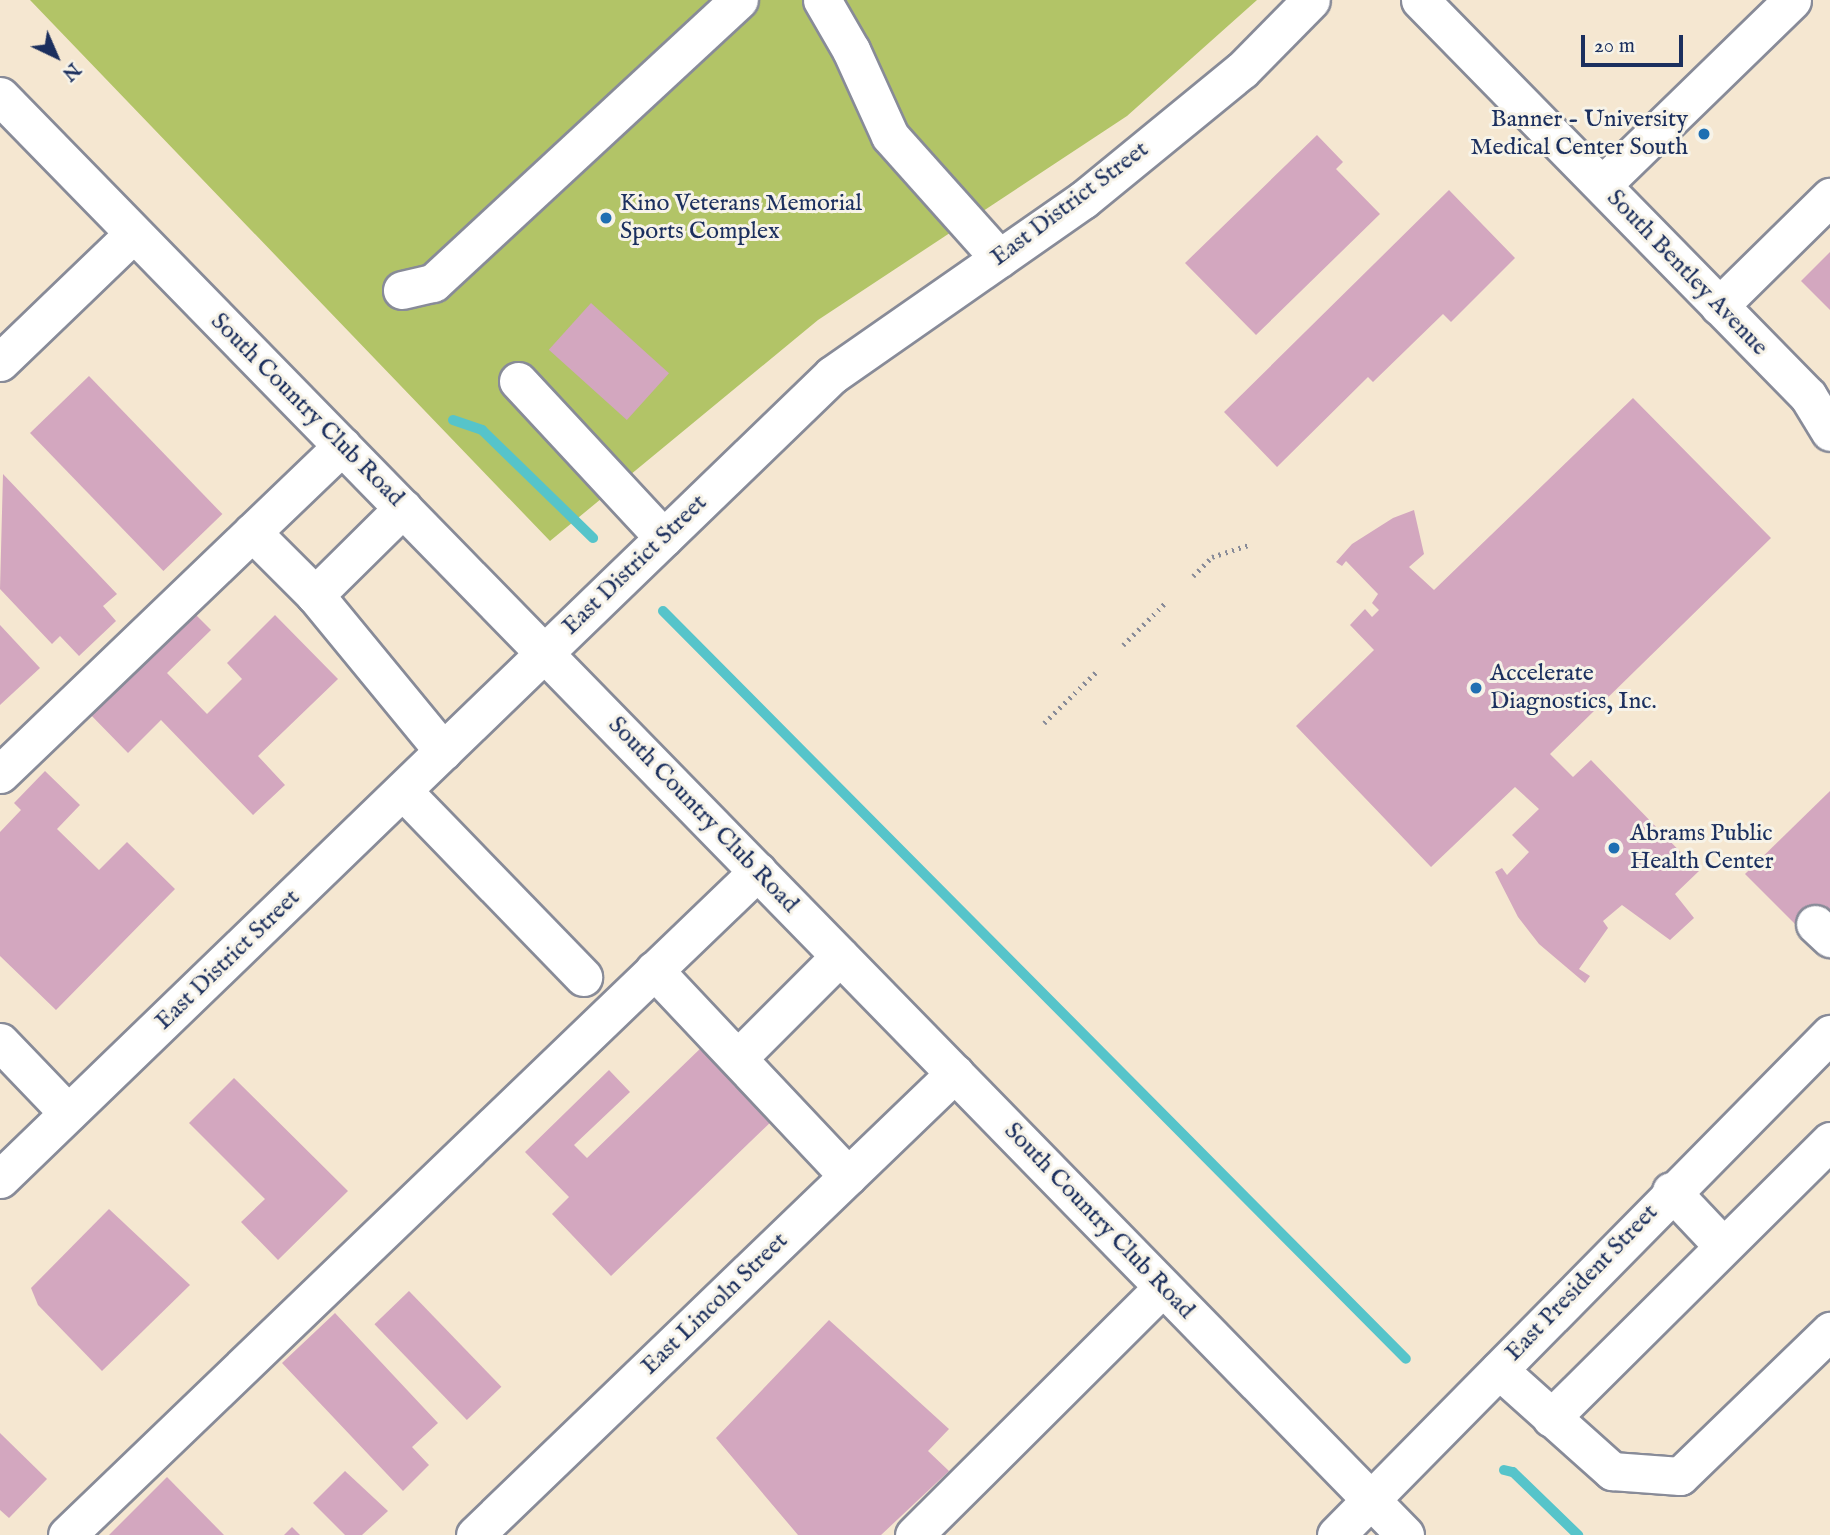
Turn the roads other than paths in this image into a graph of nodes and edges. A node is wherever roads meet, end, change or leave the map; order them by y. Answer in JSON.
{"nodes":[{"id":1,"x":739,"y":0,"type":"edge"},
{"id":2,"x":822,"y":0,"type":"edge"},
{"id":3,"x":1311,"y":0,"type":"edge"},
{"id":4,"x":1792,"y":0,"type":"edge"},
{"id":5,"x":1427,"y":3,"type":"edge"},
{"id":6,"x":0,"y":96,"type":"edge"},
{"id":7,"x":1602,"y":185,"type":"junction"},
{"id":8,"x":1830,"y":197,"type":"edge"},
{"id":9,"x":134,"y":234,"type":"junction"},
{"id":10,"x":999,"y":258,"type":"junction"},
{"id":11,"x":402,"y":289,"type":"dead end"},
{"id":12,"x":1719,"y":306,"type":"junction"},
{"id":13,"x":0,"y":362,"type":"edge"},
{"id":14,"x":518,"y":381,"type":"dead end"},
{"id":15,"x":1823,"y":393,"type":"edge"},
{"id":16,"x":1830,"y":432,"type":"edge"},
{"id":17,"x":342,"y":446,"type":"junction"},
{"id":18,"x":403,"y":508,"type":"junction"},
{"id":19,"x":252,"y":533,"type":"junction"},
{"id":20,"x":664,"y":538,"type":"junction"},
{"id":21,"x":315,"y":595,"type":"junction"},
{"id":22,"x":545,"y":653,"type":"junction"},
{"id":23,"x":443,"y":751,"type":"junction"},
{"id":24,"x":0,"y":774,"type":"edge"},
{"id":25,"x":402,"y":791,"type":"junction"},
{"id":26,"x":758,"y":871,"type":"junction"},
{"id":27,"x":840,"y":956,"type":"junction"},
{"id":28,"x":654,"y":970,"type":"junction"},
{"id":29,"x":583,"y":977,"type":"dead end"},
{"id":30,"x":1830,"y":1034,"type":"edge"},
{"id":31,"x":0,"y":1042,"type":"edge"},
{"id":32,"x":738,"y":1058,"type":"junction"},
{"id":33,"x":955,"y":1073,"type":"junction"},
{"id":34,"x":68,"y":1113,"type":"junction"},
{"id":35,"x":1830,"y":1141,"type":"edge"},
{"id":36,"x":848,"y":1176,"type":"junction"},
{"id":37,"x":0,"y":1178,"type":"edge"},
{"id":38,"x":1671,"y":1191,"type":"junction"},
{"id":39,"x":1722,"y":1245,"type":"junction"},
{"id":40,"x":1163,"y":1287,"type":"junction"},
{"id":41,"x":1830,"y":1331,"type":"edge"},
{"id":42,"x":1499,"y":1370,"type":"junction"},
{"id":43,"x":1551,"y":1418,"type":"junction"},
{"id":44,"x":1372,"y":1501,"type":"junction"},
{"id":45,"x":67,"y":1535,"type":"edge"},
{"id":46,"x":475,"y":1535,"type":"edge"},
{"id":47,"x":914,"y":1535,"type":"edge"},
{"id":48,"x":1336,"y":1535,"type":"edge"},
{"id":49,"x":1405,"y":1535,"type":"edge"}],
"edges":[{"from":1,"to":11,"type":"street"},
{"from":2,"to":10,"type":"street"},
{"from":3,"to":10,"type":"street","name":"East District Street"},
{"from":4,"to":7,"type":"street"},
{"from":5,"to":7,"type":"street","name":"South Bentley Avenue"},
{"from":6,"to":9,"type":"street","name":"South Country Club Road"},
{"from":7,"to":12,"type":"street","name":"South Bentley Avenue"},
{"from":8,"to":12,"type":"street"},
{"from":9,"to":13,"type":"street"},
{"from":9,"to":17,"type":"street","name":"South Country Club Road"},
{"from":10,"to":20,"type":"street","name":"East District Street"},
{"from":12,"to":15,"type":"street","name":"South Bentley Avenue"},
{"from":14,"to":20,"type":"street"},
{"from":15,"to":16,"type":"street","name":"South Bentley Avenue"},
{"from":17,"to":18,"type":"street","name":"South Country Club Road"},
{"from":17,"to":19,"type":"street"},
{"from":18,"to":21,"type":"street"},
{"from":18,"to":22,"type":"street","name":"South Country Club Road"},
{"from":19,"to":21,"type":"street"},
{"from":19,"to":24,"type":"street"},
{"from":20,"to":22,"type":"street","name":"East District Street"},
{"from":21,"to":23,"type":"street"},
{"from":22,"to":23,"type":"street","name":"East District Street"},
{"from":22,"to":26,"type":"street","name":"South Country Club Road"},
{"from":23,"to":25,"type":"street","name":"East District Street"},
{"from":25,"to":29,"type":"street"},
{"from":25,"to":34,"type":"street","name":"East District Street"},
{"from":26,"to":27,"type":"street","name":"South Country Club Road"},
{"from":26,"to":28,"type":"street"},
{"from":27,"to":32,"type":"street"},
{"from":27,"to":33,"type":"street","name":"South Country Club Road"},
{"from":28,"to":32,"type":"street"},
{"from":28,"to":45,"type":"street"},
{"from":30,"to":38,"type":"street","name":"East President Street"},
{"from":31,"to":34,"type":"street"},
{"from":32,"to":36,"type":"street"},
{"from":33,"to":36,"type":"street","name":"East Lincoln Street"},
{"from":33,"to":40,"type":"street","name":"South Country Club Road"},
{"from":34,"to":37,"type":"street","name":"East District Street"},
{"from":35,"to":39,"type":"street"},
{"from":36,"to":46,"type":"street","name":"East Lincoln Street"},
{"from":38,"to":39,"type":"street"},
{"from":38,"to":42,"type":"street","name":"East President Street"},
{"from":39,"to":43,"type":"street"},
{"from":40,"to":44,"type":"street","name":"South Country Club Road"},
{"from":40,"to":47,"type":"street"},
{"from":41,"to":43,"type":"street"},
{"from":42,"to":43,"type":"street"},
{"from":42,"to":44,"type":"street","name":"East President Street"},
{"from":44,"to":48,"type":"street","name":"East President Street"},
{"from":44,"to":49,"type":"street","name":"South Country Club Road"}]}
